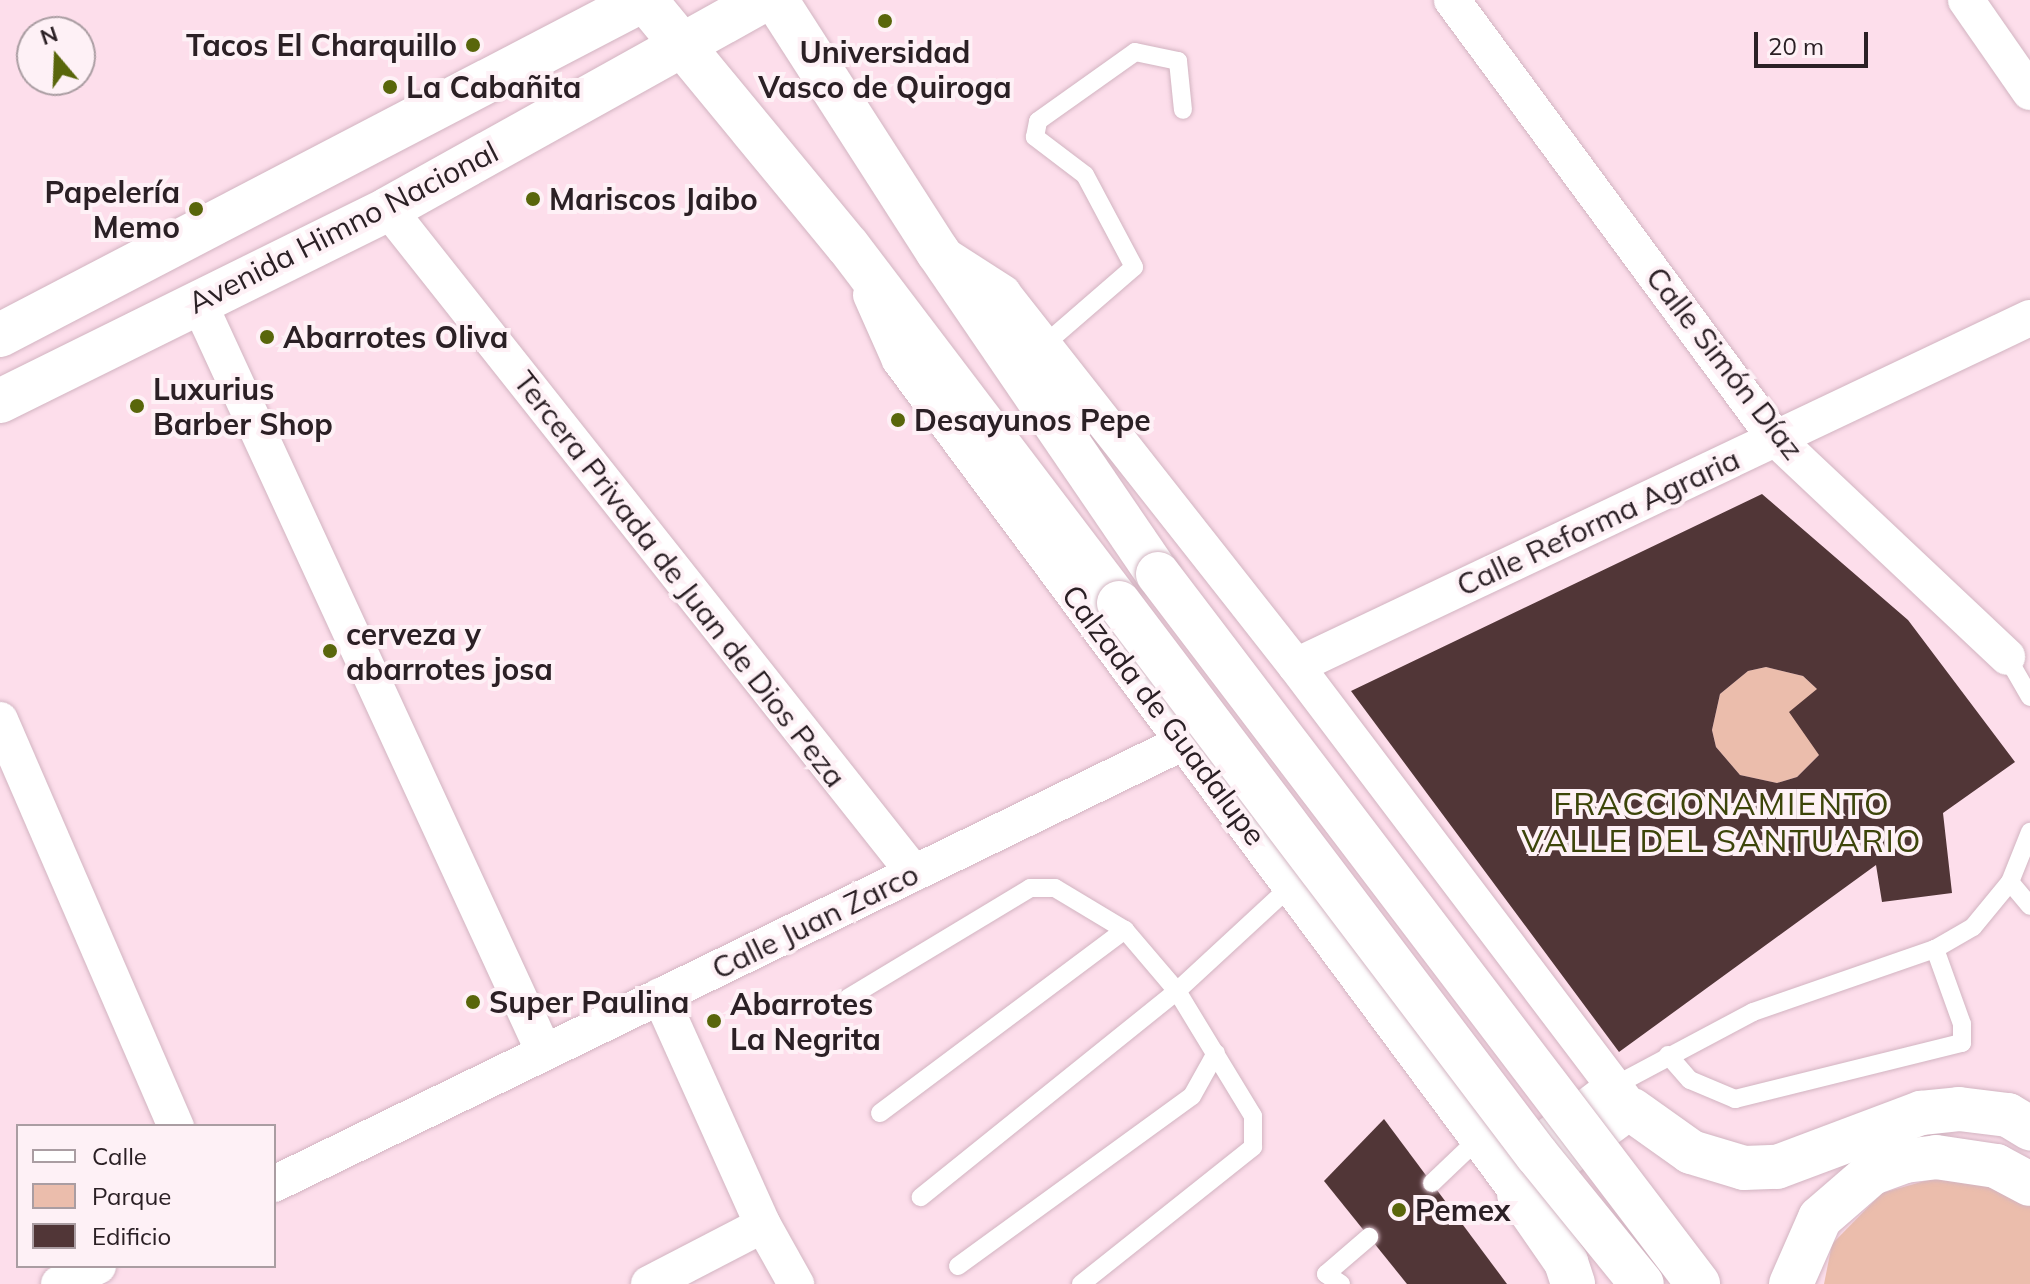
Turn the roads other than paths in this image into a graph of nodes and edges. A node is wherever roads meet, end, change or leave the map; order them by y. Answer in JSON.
{"nodes":[{"id":1,"x":644,"y":0,"type":"edge"},
{"id":2,"x":764,"y":0,"type":"edge"},
{"id":3,"x":776,"y":0,"type":"edge"},
{"id":4,"x":1452,"y":0,"type":"edge"},
{"id":5,"x":1966,"y":0,"type":"edge"},
{"id":6,"x":683,"y":48,"type":"junction"},
{"id":7,"x":2030,"y":92,"type":"edge"},
{"id":8,"x":1183,"y":110,"type":"dead end"},
{"id":9,"x":388,"y":209,"type":"junction"},
{"id":10,"x":848,"y":246,"type":"junction"},
{"id":11,"x":938,"y":252,"type":"junction"},
{"id":12,"x":198,"y":301,"type":"junction"},
{"id":13,"x":2030,"y":318,"type":"edge"},
{"id":14,"x":0,"y":335,"type":"edge"},
{"id":15,"x":1044,"y":345,"type":"junction"},
{"id":16,"x":0,"y":401,"type":"edge"},
{"id":17,"x":1775,"y":438,"type":"junction"},
{"id":18,"x":2019,"y":663,"type":"edge"},
{"id":19,"x":1296,"y":666,"type":"junction"},
{"id":20,"x":2030,"y":697,"type":"edge"},
{"id":21,"x":0,"y":720,"type":"edge"},
{"id":22,"x":1184,"y":742,"type":"junction"},
{"id":23,"x":2030,"y":832,"type":"edge"},
{"id":24,"x":914,"y":873,"type":"junction"},
{"id":25,"x":2010,"y":882,"type":"junction"},
{"id":26,"x":1292,"y":885,"type":"junction"},
{"id":27,"x":2030,"y":906,"type":"edge"},
{"id":28,"x":1125,"y":930,"type":"junction"},
{"id":29,"x":1935,"y":949,"type":"junction"},
{"id":30,"x":1177,"y":991,"type":"junction"},
{"id":31,"x":660,"y":996,"type":"junction"},
{"id":32,"x":848,"y":998,"type":"dead end"},
{"id":33,"x":544,"y":1052,"type":"junction"},
{"id":34,"x":1216,"y":1053,"type":"junction"},
{"id":35,"x":1668,"y":1055,"type":"junction"},
{"id":36,"x":1623,"y":1098,"type":"junction"},
{"id":37,"x":880,"y":1113,"type":"dead end"},
{"id":38,"x":175,"y":1124,"type":"edge"},
{"id":39,"x":2030,"y":1128,"type":"edge"},
{"id":40,"x":1476,"y":1141,"type":"junction"},
{"id":41,"x":1510,"y":1182,"type":"junction"},
{"id":42,"x":276,"y":1183,"type":"edge"},
{"id":43,"x":1432,"y":1183,"type":"dead end"},
{"id":44,"x":2030,"y":1184,"type":"edge"},
{"id":45,"x":921,"y":1197,"type":"dead end"},
{"id":46,"x":763,"y":1225,"type":"junction"},
{"id":47,"x":1369,"y":1237,"type":"dead end"},
{"id":48,"x":958,"y":1266,"type":"dead end"},
{"id":49,"x":94,"y":1268,"type":"edge"},
{"id":50,"x":59,"y":1284,"type":"edge"},
{"id":51,"x":649,"y":1284,"type":"edge"},
{"id":52,"x":796,"y":1284,"type":"edge"},
{"id":53,"x":1081,"y":1284,"type":"edge"},
{"id":54,"x":1341,"y":1284,"type":"edge"},
{"id":55,"x":1573,"y":1284,"type":"edge"},
{"id":56,"x":1642,"y":1284,"type":"edge"},
{"id":57,"x":1698,"y":1284,"type":"edge"},
{"id":58,"x":1791,"y":1284,"type":"edge"}],
"edges":[{"from":1,"to":6,"type":"main road","name":"Calzada de Guadalupe"},
{"from":1,"to":14,"type":"main road","name":"Avenida Himno Nacional"},
{"from":2,"to":6,"type":"main road","name":"Avenida Himno Nacional"},
{"from":3,"to":11,"type":"main road"},
{"from":4,"to":17,"type":"street","name":"Calle Simón Díaz"},
{"from":5,"to":7,"type":"street"},
{"from":6,"to":9,"type":"main road","name":"Avenida Himno Nacional"},
{"from":6,"to":10,"type":"main road","name":"Calzada de Guadalupe"},
{"from":8,"to":15,"type":"lane"},
{"from":9,"to":12,"type":"main road","name":"Avenida Himno Nacional"},
{"from":9,"to":24,"type":"street","name":"Tercera Privada de Juan de Dios Peza"},
{"from":10,"to":22,"type":"street","name":"Calzada de Guadalupe"},
{"from":10,"to":56,"type":"main road","name":"Calzada de Guadalupe","bridge":true},
{"from":11,"to":15,"type":"street"},
{"from":11,"to":57,"type":"main road","bridge":true},
{"from":12,"to":16,"type":"main road","name":"Avenida Himno Nacional"},
{"from":12,"to":33,"type":"street"},
{"from":13,"to":17,"type":"street","name":"Calle Reforma Agraria"},
{"from":15,"to":19,"type":"street"},
{"from":17,"to":18,"type":"street","name":"Calle Simón Díaz"},
{"from":17,"to":19,"type":"street","name":"Calle Reforma Agraria"},
{"from":18,"to":20,"type":"lane","name":"Calle Simón Díaz"},
{"from":19,"to":36,"type":"street"},
{"from":21,"to":38,"type":"street"},
{"from":22,"to":24,"type":"street","name":"Calle Juan Zarco"},
{"from":22,"to":26,"type":"street","name":"Calzada de Guadalupe"},
{"from":23,"to":25,"type":"lane"},
{"from":24,"to":31,"type":"street","name":"Calle Juan Zarco"},
{"from":25,"to":27,"type":"lane"},
{"from":25,"to":29,"type":"lane"},
{"from":26,"to":30,"type":"lane"},
{"from":26,"to":40,"type":"street","name":"Calzada de Guadalupe"},
{"from":28,"to":30,"type":"lane"},
{"from":28,"to":32,"type":"lane"},
{"from":28,"to":37,"type":"lane"},
{"from":29,"to":35,"type":"lane"},
{"from":29,"to":35,"type":"lane"},
{"from":30,"to":34,"type":"lane"},
{"from":30,"to":45,"type":"lane"},
{"from":31,"to":33,"type":"street","name":"Calle Juan Zarco"},
{"from":31,"to":46,"type":"street"},
{"from":33,"to":42,"type":"street","name":"Calle Juan Zarco"},
{"from":34,"to":48,"type":"lane"},
{"from":34,"to":53,"type":"lane"},
{"from":35,"to":36,"type":"lane"},
{"from":36,"to":39,"type":"main road"},
{"from":36,"to":41,"type":"street"},
{"from":40,"to":41,"type":"street","name":"Calzada de Guadalupe"},
{"from":40,"to":43,"type":"lane"},
{"from":41,"to":55,"type":"main road"},
{"from":44,"to":58,"type":"main road"},
{"from":46,"to":51,"type":"street"},
{"from":46,"to":52,"type":"street"},
{"from":47,"to":54,"type":"lane"},
{"from":49,"to":50,"type":"street"}]}
